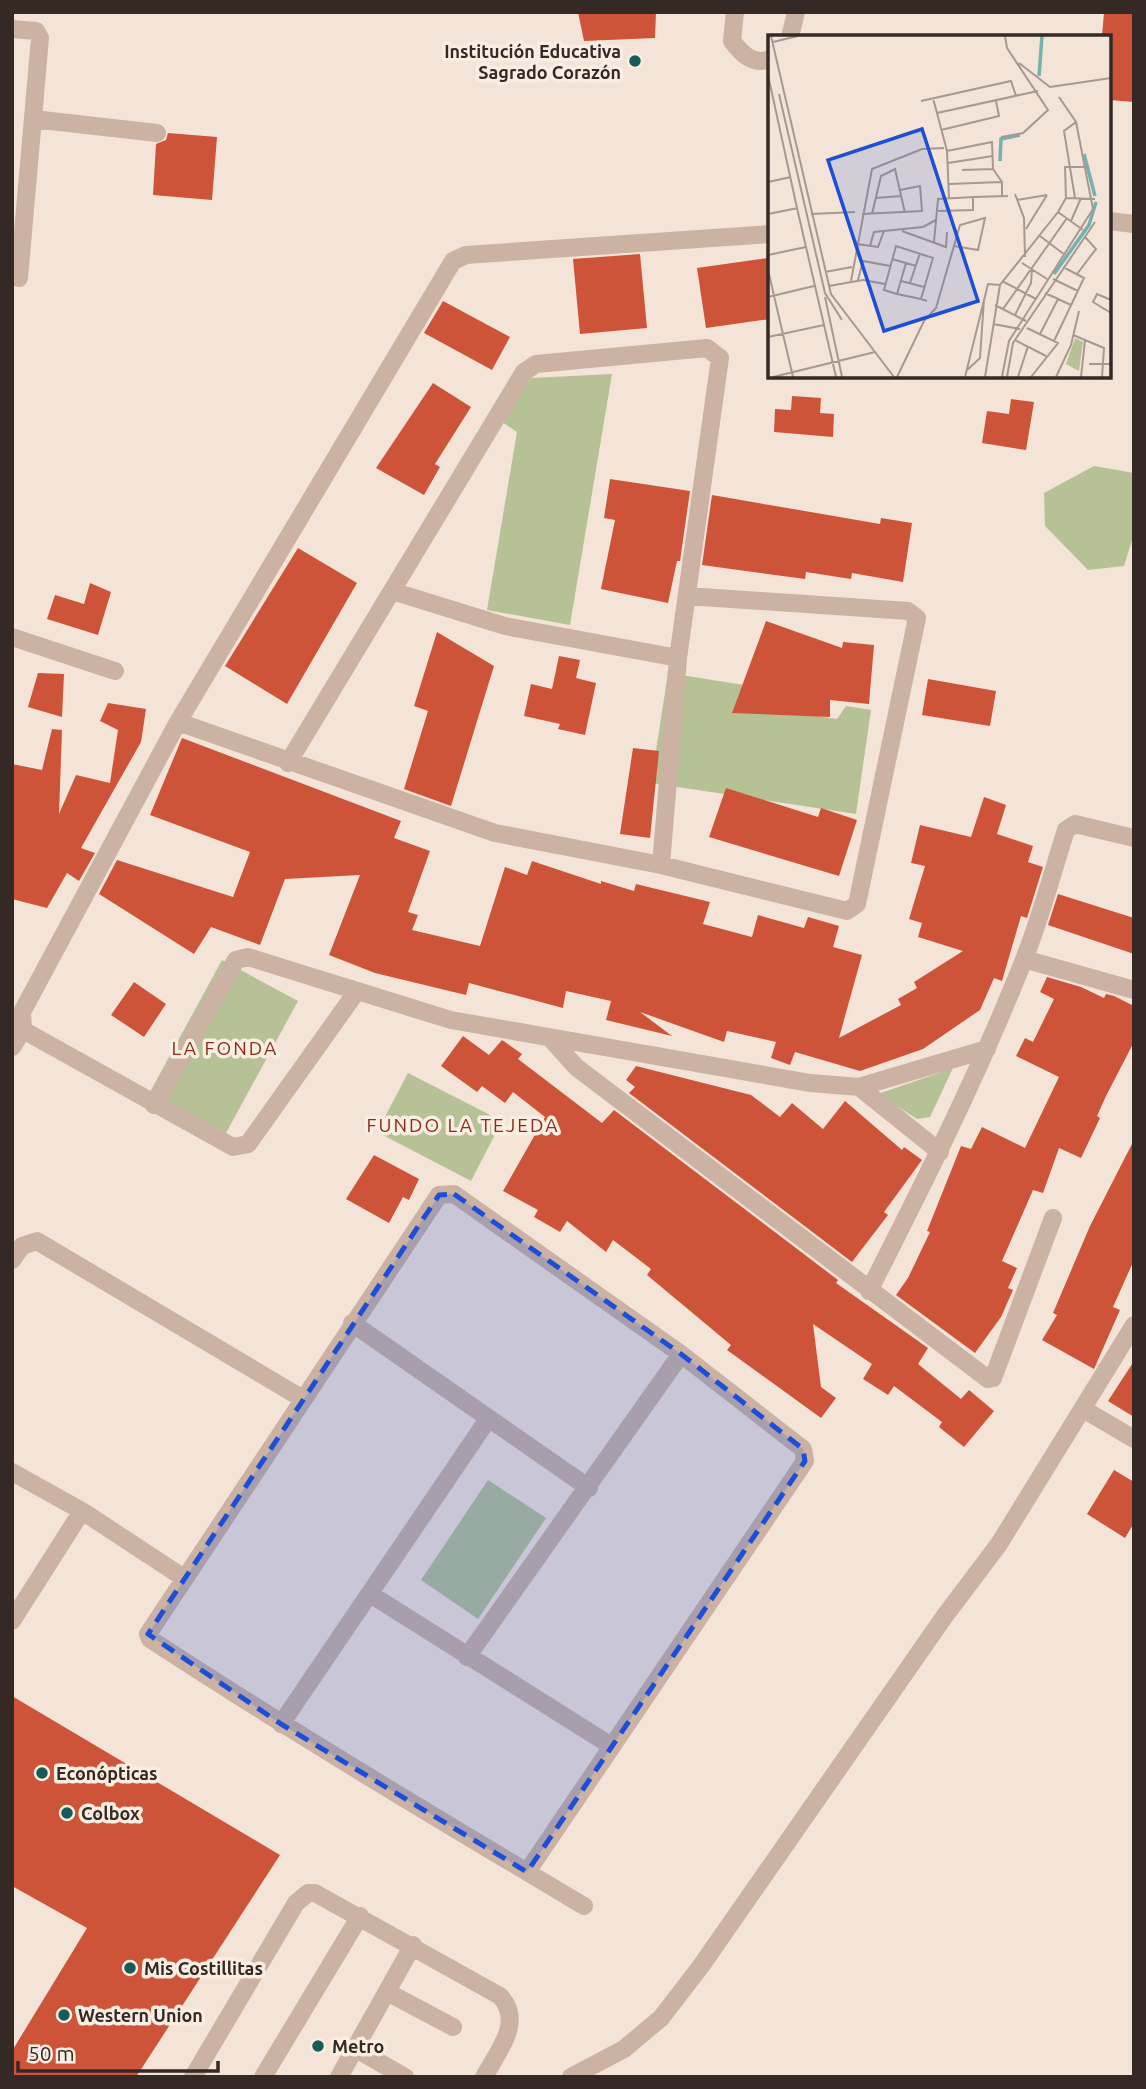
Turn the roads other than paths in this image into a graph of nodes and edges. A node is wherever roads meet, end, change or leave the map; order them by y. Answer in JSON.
{"nodes":[{"id":1,"x":735,"y":12,"type":"edge"},
{"id":2,"x":796,"y":12,"type":"edge"},
{"id":3,"x":12,"y":29,"type":"edge"},
{"id":4,"x":790,"y":35,"type":"edge"},
{"id":5,"x":768,"y":60,"type":"edge"},
{"id":6,"x":33,"y":119,"type":"junction"},
{"id":7,"x":157,"y":133,"type":"dead end"},
{"id":8,"x":1111,"y":221,"type":"edge"},
{"id":9,"x":1134,"y":224,"type":"edge"},
{"id":10,"x":768,"y":234,"type":"edge"},
{"id":11,"x":19,"y":278,"type":"dead end"},
{"id":12,"x":392,"y":591,"type":"junction"},
{"id":13,"x":687,"y":596,"type":"junction"},
{"id":14,"x":12,"y":637,"type":"edge"},
{"id":15,"x":678,"y":658,"type":"junction"},
{"id":16,"x":115,"y":671,"type":"dead end"},
{"id":17,"x":178,"y":722,"type":"junction"},
{"id":18,"x":288,"y":763,"type":"junction"},
{"id":19,"x":1134,"y":838,"type":"edge"},
{"id":20,"x":661,"y":865,"type":"junction"},
{"id":21,"x":1024,"y":959,"type":"junction"},
{"id":22,"x":1134,"y":990,"type":"edge"},
{"id":23,"x":356,"y":991,"type":"junction"},
{"id":24,"x":23,"y":1030,"type":"junction"},
{"id":25,"x":551,"y":1039,"type":"junction"},
{"id":26,"x":12,"y":1047,"type":"edge"},
{"id":27,"x":987,"y":1049,"type":"junction"},
{"id":28,"x":859,"y":1087,"type":"junction"},
{"id":29,"x":153,"y":1105,"type":"junction"},
{"id":30,"x":940,"y":1152,"type":"junction"},
{"id":31,"x":1053,"y":1218,"type":"dead end"},
{"id":32,"x":12,"y":1260,"type":"edge"},
{"id":33,"x":869,"y":1291,"type":"junction"},
{"id":34,"x":352,"y":1323,"type":"junction"},
{"id":35,"x":1134,"y":1325,"type":"edge"},
{"id":36,"x":681,"y":1354,"type":"junction"},
{"id":37,"x":303,"y":1399,"type":"junction"},
{"id":38,"x":1083,"y":1409,"type":"junction"},
{"id":39,"x":488,"y":1419,"type":"junction"},
{"id":40,"x":1134,"y":1439,"type":"edge"},
{"id":41,"x":12,"y":1472,"type":"edge"},
{"id":42,"x":589,"y":1488,"type":"junction"},
{"id":43,"x":82,"y":1511,"type":"junction"},
{"id":44,"x":184,"y":1578,"type":"junction"},
{"id":45,"x":370,"y":1594,"type":"junction"},
{"id":46,"x":12,"y":1621,"type":"edge"},
{"id":47,"x":467,"y":1657,"type":"junction"},
{"id":48,"x":281,"y":1724,"type":"junction"},
{"id":49,"x":610,"y":1745,"type":"junction"},
{"id":50,"x":527,"y":1872,"type":"junction"},
{"id":51,"x":584,"y":1906,"type":"dead end"},
{"id":52,"x":360,"y":1916,"type":"junction"},
{"id":53,"x":413,"y":1945,"type":"junction"},
{"id":54,"x":387,"y":1992,"type":"junction"},
{"id":55,"x":453,"y":2027,"type":"dead end"},
{"id":56,"x":356,"y":2049,"type":"junction"},
{"id":57,"x":192,"y":2077,"type":"edge"},
{"id":58,"x":263,"y":2077,"type":"edge"},
{"id":59,"x":339,"y":2077,"type":"edge"},
{"id":60,"x":405,"y":2077,"type":"edge"},
{"id":61,"x":484,"y":2077,"type":"edge"},
{"id":62,"x":570,"y":2077,"type":"edge"}],
"edges":[{"from":1,"to":5,"type":"street"},
{"from":2,"to":4,"type":"street"},
{"from":3,"to":6,"type":"street"},
{"from":6,"to":7,"type":"street"},
{"from":6,"to":11,"type":"street"},
{"from":8,"to":9,"type":"street"},
{"from":10,"to":17,"type":"street"},
{"from":12,"to":13,"type":"street"},
{"from":12,"to":15,"type":"street"},
{"from":12,"to":18,"type":"street"},
{"from":13,"to":15,"type":"street"},
{"from":13,"to":20,"type":"street"},
{"from":14,"to":16,"type":"street"},
{"from":15,"to":20,"type":"street"},
{"from":17,"to":18,"type":"street"},
{"from":17,"to":24,"type":"street"},
{"from":18,"to":20,"type":"street"},
{"from":19,"to":21,"type":"street"},
{"from":21,"to":22,"type":"street"},
{"from":21,"to":27,"type":"street"},
{"from":23,"to":25,"type":"street"},
{"from":23,"to":29,"type":"street"},
{"from":23,"to":29,"type":"street"},
{"from":24,"to":26,"type":"street"},
{"from":24,"to":29,"type":"street"},
{"from":25,"to":28,"type":"street"},
{"from":25,"to":33,"type":"street"},
{"from":27,"to":28,"type":"street"},
{"from":27,"to":30,"type":"street"},
{"from":28,"to":30,"type":"street"},
{"from":30,"to":33,"type":"street"},
{"from":31,"to":33,"type":"street"},
{"from":32,"to":37,"type":"street"},
{"from":34,"to":36,"type":"street"},
{"from":34,"to":37,"type":"street"},
{"from":34,"to":39,"type":"street"},
{"from":35,"to":38,"type":"street"},
{"from":36,"to":42,"type":"street"},
{"from":36,"to":49,"type":"street"},
{"from":37,"to":44,"type":"street"},
{"from":38,"to":40,"type":"street"},
{"from":38,"to":62,"type":"street"},
{"from":39,"to":42,"type":"street"},
{"from":39,"to":45,"type":"street"},
{"from":41,"to":43,"type":"street"},
{"from":42,"to":47,"type":"street"},
{"from":43,"to":44,"type":"street"},
{"from":43,"to":46,"type":"street"},
{"from":44,"to":48,"type":"street"},
{"from":45,"to":47,"type":"street"},
{"from":45,"to":48,"type":"street"},
{"from":47,"to":49,"type":"street"},
{"from":48,"to":50,"type":"street"},
{"from":49,"to":50,"type":"street"},
{"from":50,"to":51,"type":"street"},
{"from":52,"to":53,"type":"street"},
{"from":52,"to":57,"type":"street"},
{"from":52,"to":58,"type":"street"},
{"from":53,"to":54,"type":"street"},
{"from":53,"to":61,"type":"street"},
{"from":54,"to":55,"type":"street"},
{"from":54,"to":56,"type":"street"},
{"from":56,"to":59,"type":"street"},
{"from":56,"to":60,"type":"street"}]}
